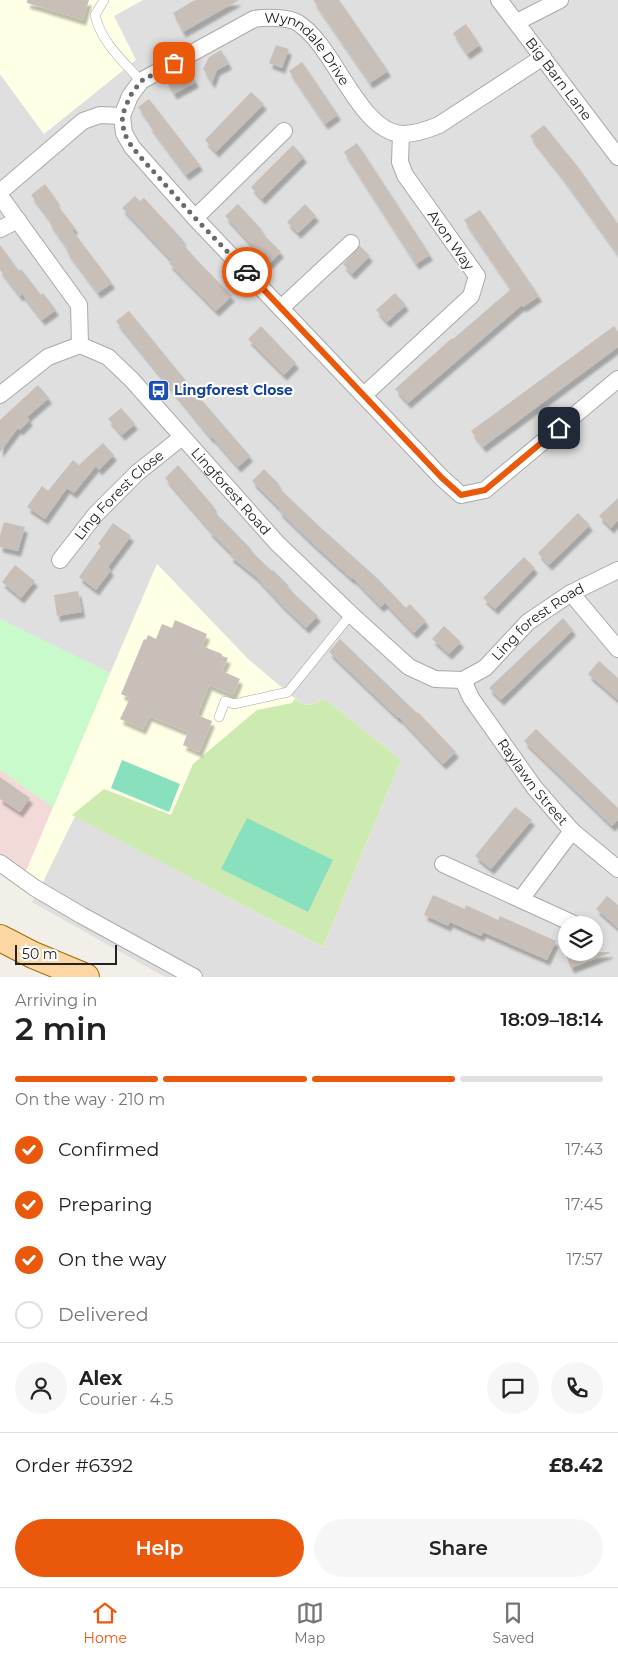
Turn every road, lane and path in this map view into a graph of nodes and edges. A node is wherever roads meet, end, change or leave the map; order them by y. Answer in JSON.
{"nodes":[{"id":1,"x":104,"y":0,"type":"edge"},
{"id":2,"x":500,"y":0,"type":"edge"},
{"id":3,"x":560,"y":0,"type":"edge"},
{"id":4,"x":517,"y":22,"type":"junction"},
{"id":5,"x":543,"y":57,"type":"junction"},
{"id":6,"x":141,"y":81,"type":"junction"},
{"id":7,"x":122,"y":116,"type":"junction"},
{"id":8,"x":284,"y":131,"type":"dead end"},
{"id":9,"x":401,"y":134,"type":"junction"},
{"id":10,"x":618,"y":157,"type":"edge"},
{"id":11,"x":0,"y":194,"type":"edge"},
{"id":12,"x":195,"y":218,"type":"junction"},
{"id":13,"x":18,"y":220,"type":"junction"},
{"id":14,"x":0,"y":230,"type":"edge"},
{"id":15,"x":351,"y":242,"type":"dead end"},
{"id":16,"x":281,"y":308,"type":"junction"},
{"id":17,"x":80,"y":345,"type":"junction"},
{"id":18,"x":618,"y":379,"type":"edge"},
{"id":19,"x":0,"y":395,"type":"edge"},
{"id":20,"x":364,"y":395,"type":"junction"},
{"id":21,"x":182,"y":437,"type":"junction"},
{"id":22,"x":60,"y":560,"type":"dead end"},
{"id":23,"x":618,"y":570,"type":"edge"},
{"id":24,"x":571,"y":592,"type":"junction"},
{"id":25,"x":351,"y":614,"type":"junction"},
{"id":26,"x":618,"y":650,"type":"edge"},
{"id":27,"x":464,"y":680,"type":"junction"},
{"id":28,"x":219,"y":717,"type":"dead end"},
{"id":29,"x":572,"y":831,"type":"junction"},
{"id":30,"x":0,"y":863,"type":"edge"},
{"id":31,"x":443,"y":864,"type":"dead end"},
{"id":32,"x":618,"y":869,"type":"edge"},
{"id":33,"x":520,"y":899,"type":"junction"},
{"id":34,"x":558,"y":917,"type":"edge"},
{"id":35,"x":0,"y":938,"type":"edge"},
{"id":36,"x":71,"y":974,"type":"edge"},
{"id":37,"x":194,"y":977,"type":"edge"}],
"edges":[{"from":1,"to":6,"type":"lane"},
{"from":2,"to":4,"type":"street","name":"Big Barn Lane"},
{"from":3,"to":4,"type":"street"},
{"from":4,"to":5,"type":"street","name":"Big Barn Lane"},
{"from":5,"to":9,"type":"street"},
{"from":5,"to":10,"type":"street","name":"Big Barn Lane"},
{"from":6,"to":7,"type":"street","name":"Wynndale Drive"},
{"from":6,"to":9,"type":"street","name":"Wynndale Drive"},
{"from":7,"to":11,"type":"street"},
{"from":7,"to":12,"type":"street"},
{"from":8,"to":12,"type":"street"},
{"from":9,"to":20,"type":"street","name":"Avon Way"},
{"from":11,"to":13,"type":"street"},
{"from":12,"to":16,"type":"street"},
{"from":13,"to":14,"type":"street"},
{"from":13,"to":17,"type":"street"},
{"from":15,"to":16,"type":"street"},
{"from":16,"to":20,"type":"street"},
{"from":17,"to":19,"type":"street"},
{"from":17,"to":21,"type":"street","name":"Lingforest Road"},
{"from":18,"to":20,"type":"street"},
{"from":21,"to":22,"type":"street","name":"Ling Forest Close"},
{"from":21,"to":25,"type":"street","name":"Lingforest Road"},
{"from":23,"to":24,"type":"street","name":"Ling forest Road"},
{"from":24,"to":26,"type":"street"},
{"from":24,"to":27,"type":"street","name":"Ling forest Road"},
{"from":25,"to":27,"type":"street","name":"Lingforest Road"},
{"from":25,"to":28,"type":"lane"},
{"from":27,"to":29,"type":"street","name":"Raylawn Street"},
{"from":29,"to":32,"type":"street","name":"Raylawn Street"},
{"from":29,"to":33,"type":"street"},
{"from":30,"to":37,"type":"street"},
{"from":31,"to":33,"type":"street"},
{"from":33,"to":34,"type":"street"},
{"from":35,"to":36,"type":"main road"}]}
